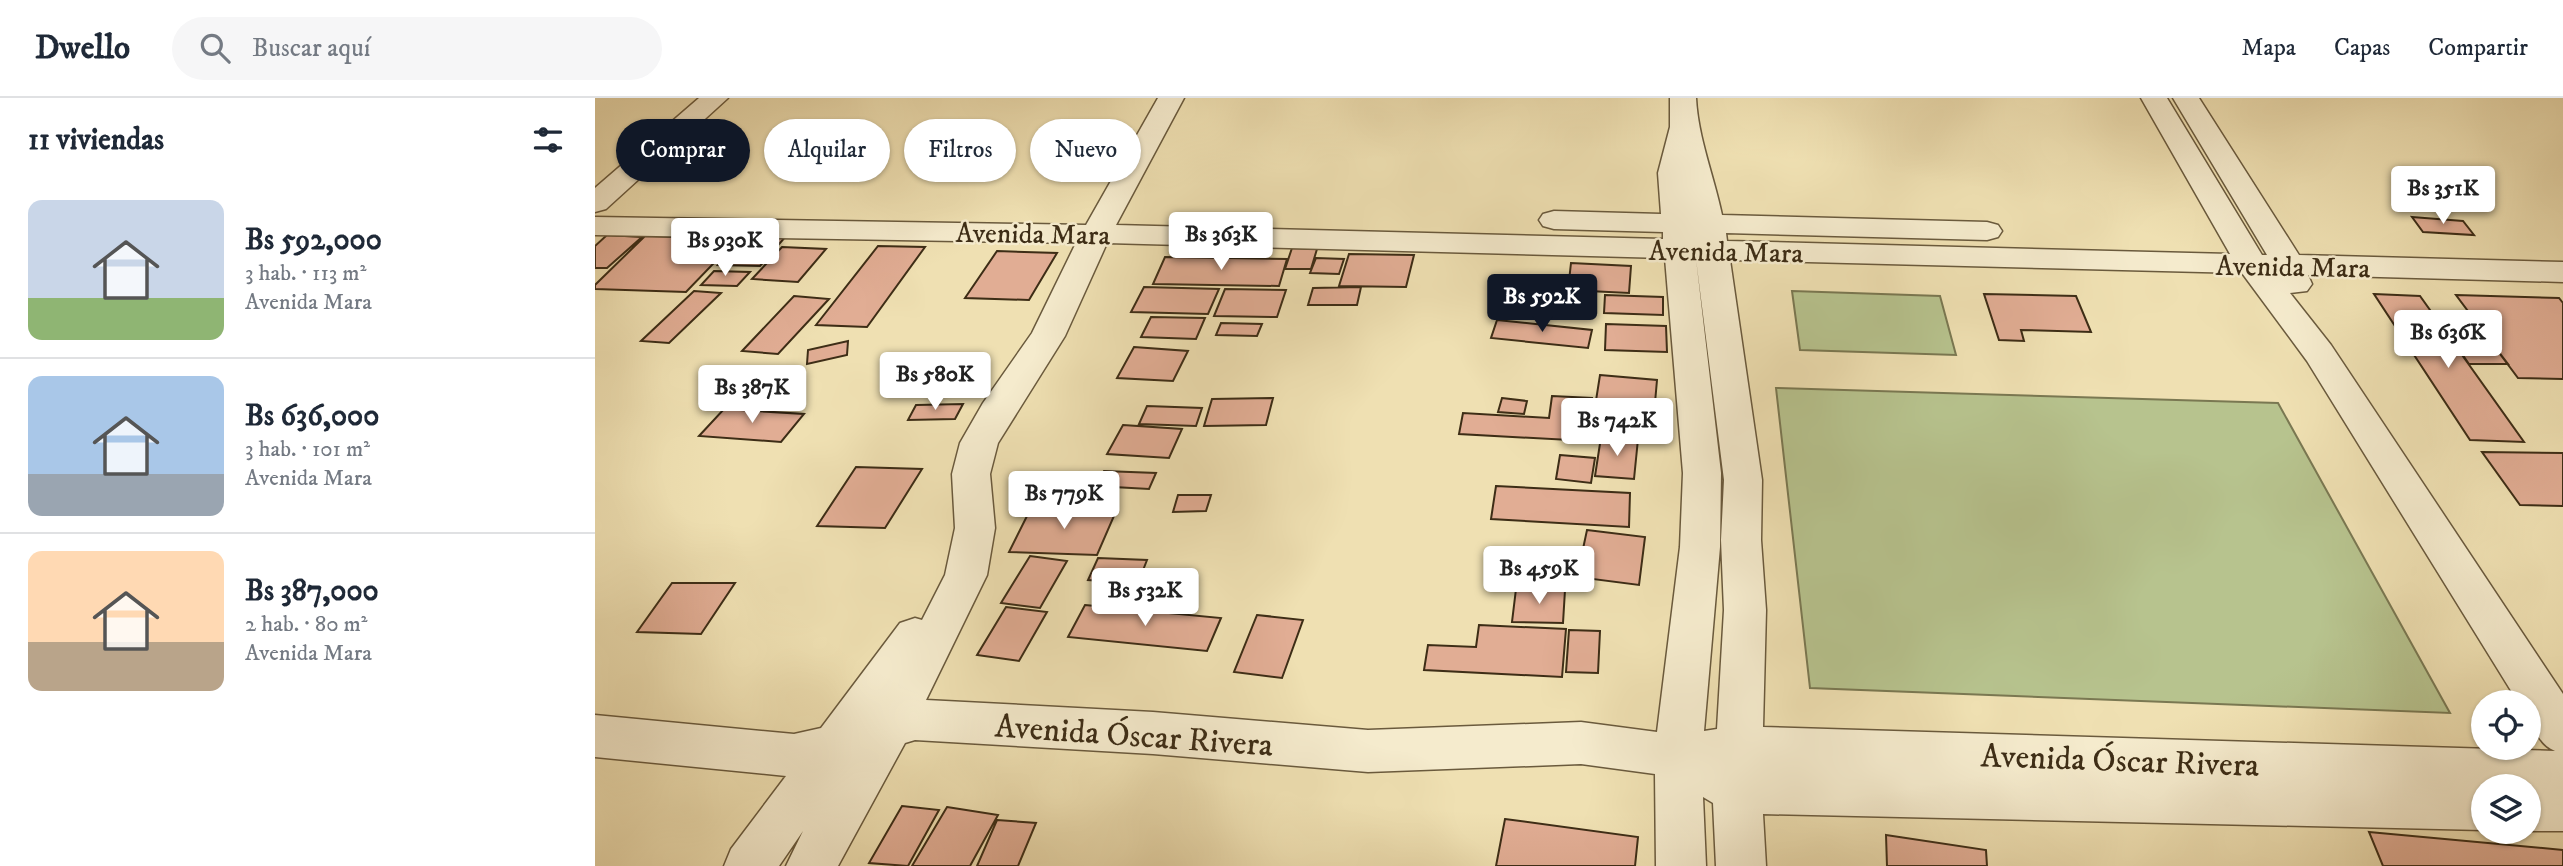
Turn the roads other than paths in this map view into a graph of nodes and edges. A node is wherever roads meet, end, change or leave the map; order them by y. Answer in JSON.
{"nodes":[{"id":1,"x":680,"y":98,"type":"edge"},
{"id":2,"x":715,"y":98,"type":"edge"},
{"id":3,"x":1171,"y":98,"type":"edge"},
{"id":4,"x":2154,"y":98,"type":"edge"},
{"id":5,"x":2186,"y":98,"type":"edge"},
{"id":6,"x":1683,"y":113,"type":"edge"},
{"id":7,"x":595,"y":170,"type":"edge"},
{"id":8,"x":595,"y":208,"type":"edge"},
{"id":9,"x":1102,"y":224,"type":"junction"},
{"id":10,"x":1694,"y":237,"type":"junction"},
{"id":11,"x":2236,"y":239,"type":"junction"},
{"id":12,"x":2563,"y":247,"type":"edge"},
{"id":13,"x":2283,"y":253,"type":"junction"},
{"id":14,"x":2252,"y":265,"type":"junction"},
{"id":15,"x":2563,"y":272,"type":"edge"},
{"id":16,"x":2319,"y":353,"type":"junction"},
{"id":17,"x":966,"y":575,"type":"junction"},
{"id":18,"x":890,"y":726,"type":"junction"},
{"id":19,"x":2563,"y":733,"type":"edge"},
{"id":20,"x":595,"y":736,"type":"edge"},
{"id":21,"x":833,"y":747,"type":"junction"},
{"id":22,"x":1678,"y":756,"type":"junction"},
{"id":23,"x":1739,"y":769,"type":"junction"},
{"id":24,"x":2563,"y":773,"type":"edge"},
{"id":25,"x":2471,"y":806,"type":"edge"},
{"id":26,"x":2541,"y":808,"type":"edge"},
{"id":27,"x":2563,"y":808,"type":"edge"},
{"id":28,"x":749,"y":866,"type":"edge"},
{"id":29,"x":811,"y":866,"type":"edge"},
{"id":30,"x":1681,"y":866,"type":"edge"},
{"id":31,"x":1741,"y":866,"type":"edge"}],
"edges":[{"from":1,"to":7,"type":"street"},
{"from":2,"to":8,"type":"street"},
{"from":3,"to":9,"type":"street"},
{"from":4,"to":11,"type":"street"},
{"from":5,"to":13,"type":"street"},
{"from":6,"to":10,"type":"street"},
{"from":8,"to":9,"type":"street","name":"Avenida Mara"},
{"from":9,"to":10,"type":"street","name":"Avenida Mara"},
{"from":9,"to":17,"type":"street"},
{"from":10,"to":11,"type":"street","name":"Avenida Mara"},
{"from":10,"to":14,"type":"street","name":"Avenida Mara"},
{"from":10,"to":22,"type":"street"},
{"from":10,"to":23,"type":"street"},
{"from":11,"to":13,"type":"street","name":"Avenida Mara"},
{"from":11,"to":14,"type":"street"},
{"from":12,"to":13,"type":"street","name":"Avenida Mara"},
{"from":13,"to":14,"type":"street","name":"Avenida Mara"},
{"from":13,"to":15,"type":"street","name":"Avenida Mara"},
{"from":13,"to":16,"type":"street"},
{"from":14,"to":16,"type":"street"},
{"from":16,"to":19,"type":"street"},
{"from":17,"to":18,"type":"street"},
{"from":17,"to":21,"type":"street"},
{"from":18,"to":21,"type":"street","name":"Avenida Óscar Rivera"},
{"from":18,"to":22,"type":"street","name":"Avenida Óscar Rivera"},
{"from":18,"to":29,"type":"street"},
{"from":20,"to":21,"type":"street","name":"Avenida Óscar Rivera"},
{"from":21,"to":28,"type":"street"},
{"from":22,"to":23,"type":"street","name":"Avenida Óscar Rivera"},
{"from":22,"to":30,"type":"street"},
{"from":23,"to":24,"type":"street","name":"Avenida Óscar Rivera"},
{"from":23,"to":25,"type":"street","name":"Avenida Óscar Rivera"},
{"from":23,"to":31,"type":"street"},
{"from":26,"to":27,"type":"street"}]}
